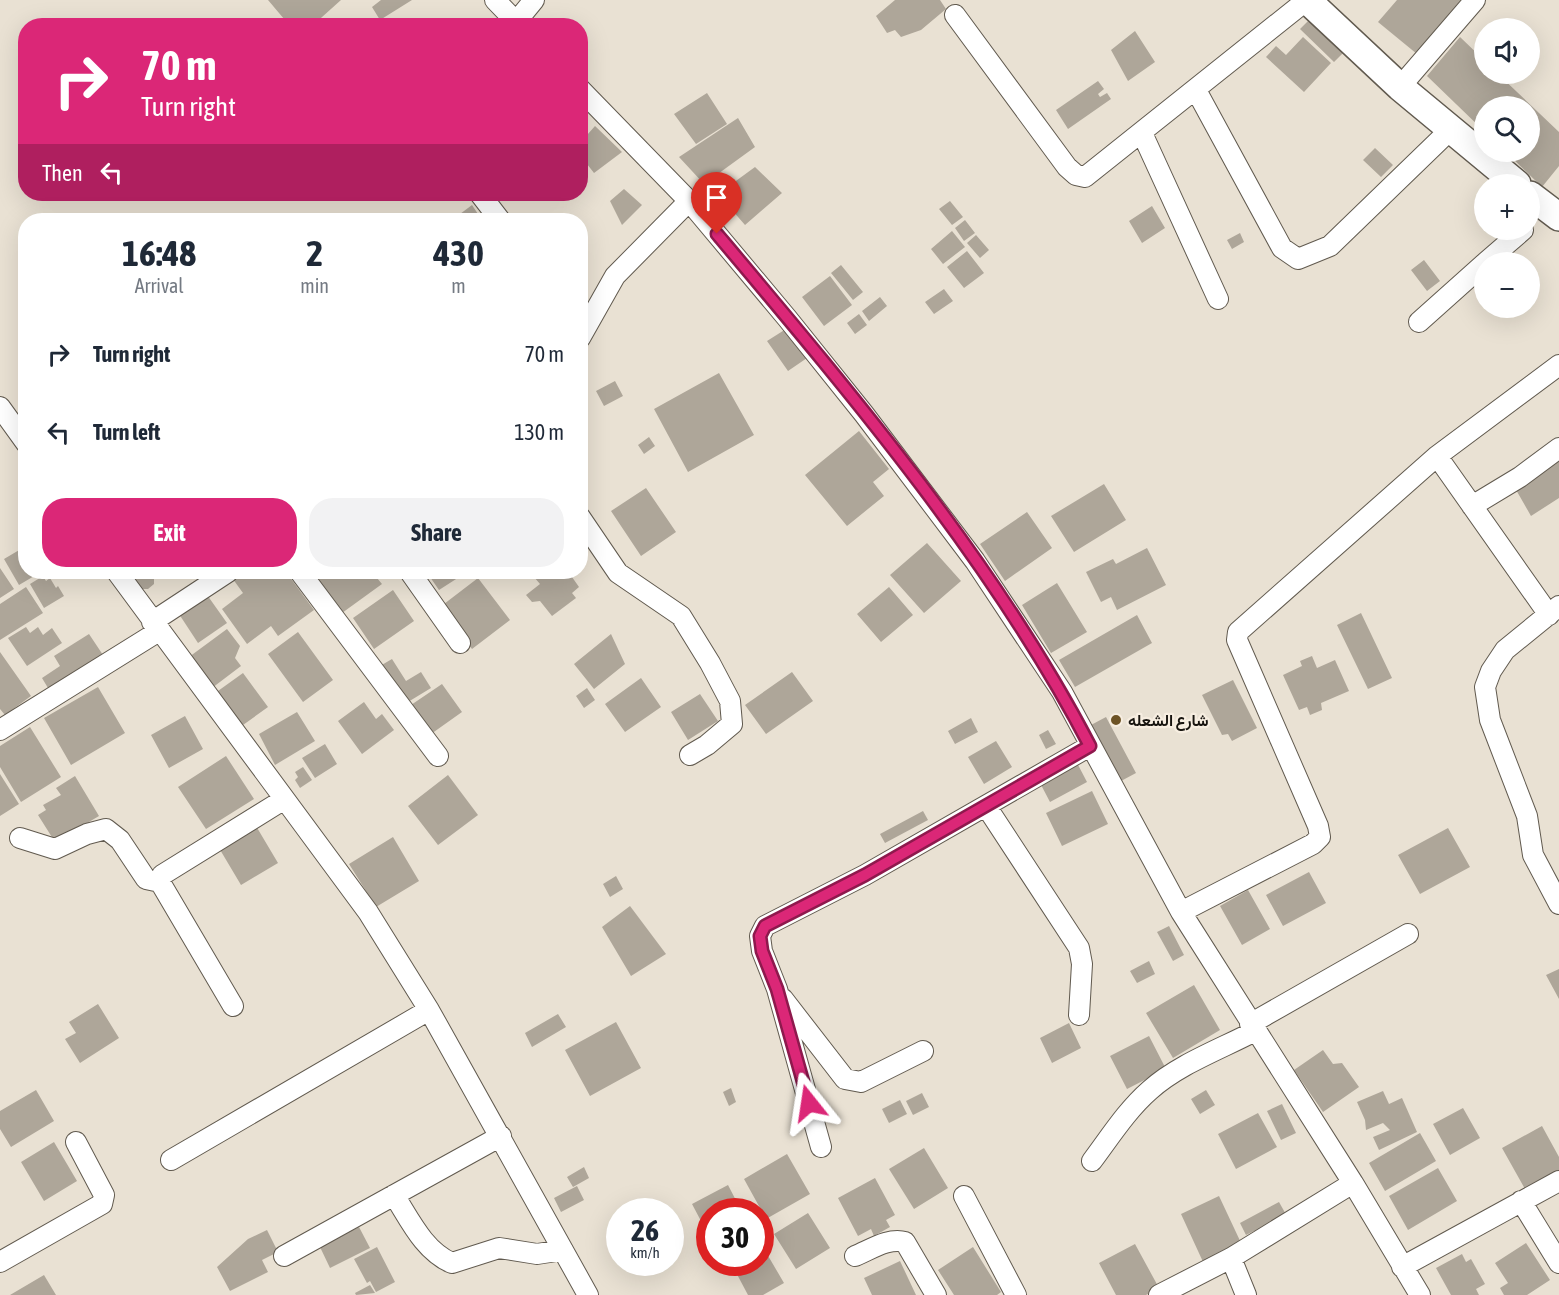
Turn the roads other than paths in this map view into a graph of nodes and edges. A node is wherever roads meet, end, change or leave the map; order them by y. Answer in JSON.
{"nodes":[{"id":1,"x":495,"y":0,"type":"edge"},
{"id":2,"x":534,"y":0,"type":"edge"},
{"id":3,"x":1307,"y":0,"type":"edge"},
{"id":4,"x":1475,"y":0,"type":"edge"},
{"id":5,"x":955,"y":15,"type":"dead end"},
{"id":6,"x":512,"y":18,"type":"edge"},
{"id":7,"x":522,"y":18,"type":"edge"},
{"id":8,"x":1400,"y":87,"type":"junction"},
{"id":9,"x":1196,"y":90,"type":"junction"},
{"id":10,"x":588,"y":96,"type":"edge"},
{"id":11,"x":1450,"y":130,"type":"junction"},
{"id":12,"x":1142,"y":134,"type":"junction"},
{"id":13,"x":1505,"y":174,"type":"edge"},
{"id":14,"x":485,"y":201,"type":"edge"},
{"id":15,"x":689,"y":201,"type":"junction"},
{"id":16,"x":495,"y":213,"type":"edge"},
{"id":17,"x":1511,"y":240,"type":"edge"},
{"id":18,"x":1498,"y":252,"type":"edge"},
{"id":19,"x":1474,"y":273,"type":"edge"},
{"id":20,"x":1218,"y":298,"type":"dead end"},
{"id":21,"x":588,"y":321,"type":"edge"},
{"id":22,"x":1419,"y":322,"type":"dead end"},
{"id":23,"x":1559,"y":365,"type":"edge"},
{"id":24,"x":3,"y":417,"type":"edge"},
{"id":25,"x":18,"y":434,"type":"edge"},
{"id":26,"x":1559,"y":448,"type":"edge"},
{"id":27,"x":1437,"y":456,"type":"junction"},
{"id":28,"x":1472,"y":506,"type":"junction"},
{"id":29,"x":588,"y":528,"type":"edge"},
{"id":30,"x":122,"y":579,"type":"edge"},
{"id":31,"x":219,"y":579,"type":"edge"},
{"id":32,"x":305,"y":579,"type":"edge"},
{"id":33,"x":415,"y":579,"type":"edge"},
{"id":34,"x":1554,"y":611,"type":"edge"},
{"id":35,"x":156,"y":626,"type":"junction"},
{"id":36,"x":460,"y":643,"type":"dead end"},
{"id":37,"x":0,"y":730,"type":"edge"},
{"id":38,"x":1090,"y":746,"type":"junction"},
{"id":39,"x":690,"y":755,"type":"dead end"},
{"id":40,"x":438,"y":756,"type":"dead end"},
{"id":41,"x":283,"y":800,"type":"junction"},
{"id":42,"x":986,"y":806,"type":"junction"},
{"id":43,"x":20,"y":838,"type":"dead end"},
{"id":44,"x":160,"y":882,"type":"junction"},
{"id":45,"x":1559,"y":904,"type":"edge"},
{"id":46,"x":1181,"y":912,"type":"junction"},
{"id":47,"x":1408,"y":934,"type":"dead end"},
{"id":48,"x":778,"y":992,"type":"junction"},
{"id":49,"x":233,"y":1006,"type":"dead end"},
{"id":50,"x":429,"y":1010,"type":"junction"},
{"id":51,"x":1078,"y":1015,"type":"dead end"},
{"id":52,"x":1252,"y":1027,"type":"junction"},
{"id":53,"x":923,"y":1051,"type":"dead end"},
{"id":54,"x":501,"y":1136,"type":"junction"},
{"id":55,"x":76,"y":1142,"type":"dead end"},
{"id":56,"x":821,"y":1147,"type":"dead end"},
{"id":57,"x":171,"y":1160,"type":"dead end"},
{"id":58,"x":1092,"y":1161,"type":"dead end"},
{"id":59,"x":1559,"y":1181,"type":"edge"},
{"id":60,"x":1353,"y":1184,"type":"junction"},
{"id":61,"x":394,"y":1195,"type":"junction"},
{"id":62,"x":964,"y":1196,"type":"dead end"},
{"id":63,"x":1521,"y":1200,"type":"junction"},
{"id":64,"x":563,"y":1250,"type":"junction"},
{"id":65,"x":284,"y":1256,"type":"dead end"},
{"id":66,"x":855,"y":1256,"type":"dead end"},
{"id":67,"x":1231,"y":1258,"type":"junction"},
{"id":68,"x":0,"y":1262,"type":"edge"},
{"id":69,"x":1559,"y":1263,"type":"edge"},
{"id":70,"x":1402,"y":1268,"type":"junction"},
{"id":71,"x":588,"y":1295,"type":"edge"},
{"id":72,"x":936,"y":1295,"type":"edge"},
{"id":73,"x":1016,"y":1295,"type":"edge"},
{"id":74,"x":1160,"y":1295,"type":"edge"},
{"id":75,"x":1246,"y":1295,"type":"edge"},
{"id":76,"x":1420,"y":1295,"type":"edge"}],
"edges":[{"from":1,"to":6,"type":"street"},
{"from":2,"to":7,"type":"street"},
{"from":3,"to":8,"type":"street"},
{"from":3,"to":9,"type":"street"},
{"from":4,"to":8,"type":"street"},
{"from":5,"to":12,"type":"street"},
{"from":8,"to":11,"type":"street"},
{"from":9,"to":11,"type":"street"},
{"from":9,"to":12,"type":"street"},
{"from":10,"to":15,"type":"street"},
{"from":11,"to":13,"type":"street"},
{"from":12,"to":20,"type":"street"},
{"from":14,"to":16,"type":"street"},
{"from":15,"to":21,"type":"street"},
{"from":15,"to":38,"type":"street"},
{"from":17,"to":18,"type":"street"},
{"from":19,"to":22,"type":"street"},
{"from":23,"to":27,"type":"street"},
{"from":24,"to":25,"type":"street"},
{"from":26,"to":28,"type":"street"},
{"from":27,"to":28,"type":"street"},
{"from":27,"to":46,"type":"street"},
{"from":28,"to":34,"type":"street"},
{"from":29,"to":39,"type":"street"},
{"from":30,"to":35,"type":"street"},
{"from":31,"to":35,"type":"street"},
{"from":32,"to":40,"type":"street"},
{"from":33,"to":36,"type":"street"},
{"from":34,"to":45,"type":"street"},
{"from":35,"to":37,"type":"street"},
{"from":35,"to":41,"type":"street"},
{"from":38,"to":42,"type":"street"},
{"from":38,"to":46,"type":"street"},
{"from":41,"to":44,"type":"street"},
{"from":41,"to":50,"type":"street"},
{"from":42,"to":48,"type":"street"},
{"from":42,"to":51,"type":"street"},
{"from":43,"to":44,"type":"street"},
{"from":44,"to":49,"type":"street"},
{"from":46,"to":52,"type":"street"},
{"from":47,"to":52,"type":"street"},
{"from":48,"to":53,"type":"street"},
{"from":48,"to":56,"type":"street"},
{"from":50,"to":54,"type":"street"},
{"from":50,"to":57,"type":"street"},
{"from":52,"to":58,"type":"street"},
{"from":52,"to":60,"type":"street"},
{"from":54,"to":61,"type":"street"},
{"from":54,"to":64,"type":"street"},
{"from":55,"to":68,"type":"street"},
{"from":59,"to":63,"type":"street"},
{"from":60,"to":67,"type":"street"},
{"from":60,"to":70,"type":"street"},
{"from":61,"to":64,"type":"street"},
{"from":61,"to":65,"type":"street"},
{"from":62,"to":73,"type":"street"},
{"from":63,"to":69,"type":"street"},
{"from":63,"to":70,"type":"street"},
{"from":64,"to":71,"type":"street"},
{"from":66,"to":72,"type":"street"},
{"from":67,"to":74,"type":"street"},
{"from":67,"to":75,"type":"street"},
{"from":70,"to":76,"type":"street"}]}
